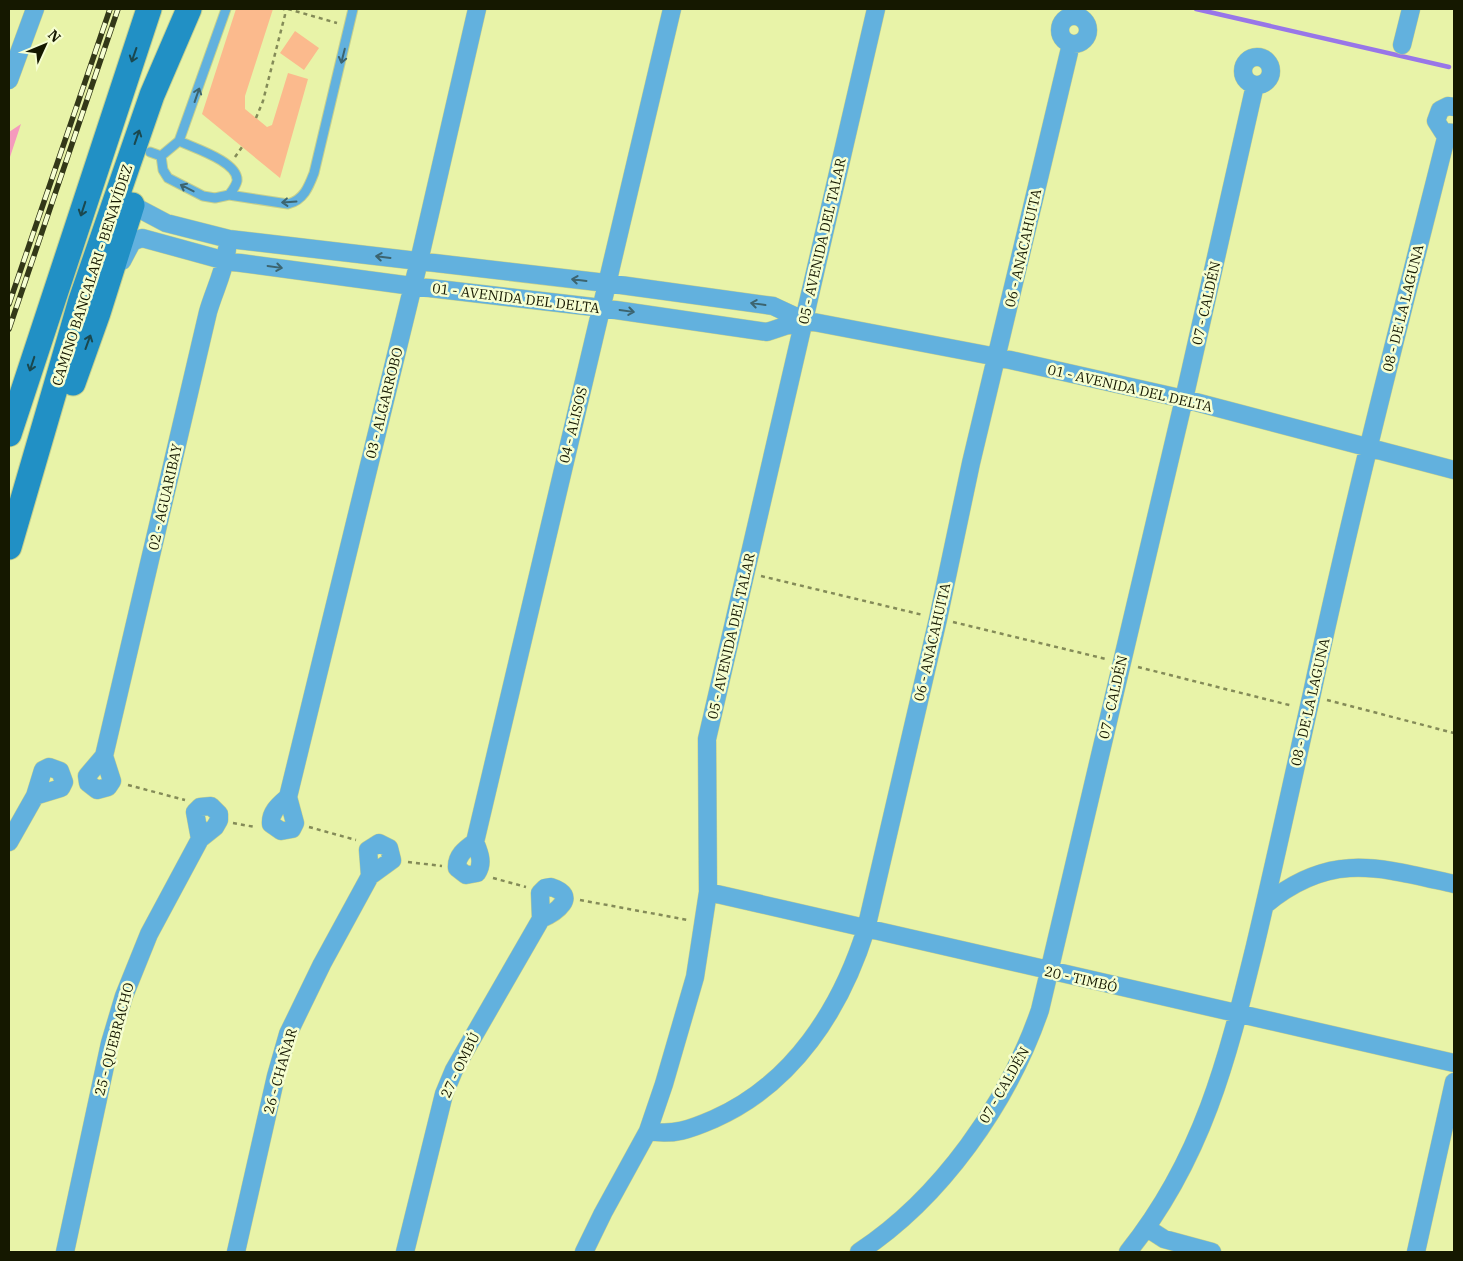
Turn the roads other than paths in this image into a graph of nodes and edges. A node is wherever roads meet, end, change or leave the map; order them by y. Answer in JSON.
{"nodes":[{"id":1,"x":35,"y":9,"type":"edge"},
{"id":2,"x":149,"y":9,"type":"edge"},
{"id":3,"x":189,"y":9,"type":"edge"},
{"id":4,"x":198,"y":9,"type":"edge"},
{"id":5,"x":226,"y":9,"type":"edge"},
{"id":6,"x":353,"y":9,"type":"edge"},
{"id":7,"x":477,"y":9,"type":"edge"},
{"id":8,"x":672,"y":9,"type":"edge"},
{"id":9,"x":876,"y":9,"type":"edge"},
{"id":10,"x":1411,"y":9,"type":"edge"},
{"id":11,"x":1071,"y":44,"type":"dead end"},
{"id":12,"x":1402,"y":45,"type":"dead end"},
{"id":13,"x":9,"y":80,"type":"edge"},
{"id":14,"x":1255,"y":85,"type":"dead end"},
{"id":15,"x":1454,"y":107,"type":"edge"},
{"id":16,"x":1450,"y":133,"type":"edge"},
{"id":17,"x":179,"y":141,"type":"junction"},
{"id":18,"x":155,"y":154,"type":"junction"},
{"id":19,"x":229,"y":195,"type":"junction"},
{"id":20,"x":133,"y":203,"type":"junction"},
{"id":21,"x":122,"y":233,"type":"junction"},
{"id":22,"x":228,"y":239,"type":"junction"},
{"id":23,"x":226,"y":260,"type":"junction"},
{"id":24,"x":419,"y":261,"type":"junction"},
{"id":25,"x":606,"y":283,"type":"junction"},
{"id":26,"x":412,"y":286,"type":"junction"},
{"id":27,"x":602,"y":308,"type":"junction"},
{"id":28,"x":98,"y":313,"type":"junction"},
{"id":29,"x":803,"y":320,"type":"junction"},
{"id":30,"x":997,"y":357,"type":"junction"},
{"id":31,"x":1184,"y":400,"type":"junction"},
{"id":32,"x":9,"y":434,"type":"edge"},
{"id":33,"x":1369,"y":447,"type":"junction"},
{"id":34,"x":1454,"y":470,"type":"edge"},
{"id":35,"x":23,"y":501,"type":"junction"},
{"id":36,"x":9,"y":547,"type":"edge"},
{"id":37,"x":104,"y":756,"type":"junction"},
{"id":38,"x":35,"y":796,"type":"dead end"},
{"id":39,"x":288,"y":797,"type":"junction"},
{"id":40,"x":200,"y":839,"type":"junction"},
{"id":41,"x":9,"y":842,"type":"edge"},
{"id":42,"x":475,"y":842,"type":"junction"},
{"id":43,"x":370,"y":876,"type":"junction"},
{"id":44,"x":1454,"y":884,"type":"edge"},
{"id":45,"x":708,"y":892,"type":"junction"},
{"id":46,"x":1265,"y":906,"type":"junction"},
{"id":47,"x":541,"y":919,"type":"junction"},
{"id":48,"x":866,"y":929,"type":"junction"},
{"id":49,"x":1050,"y":972,"type":"junction"},
{"id":50,"x":1238,"y":1015,"type":"junction"},
{"id":51,"x":1454,"y":1063,"type":"edge"},
{"id":52,"x":1454,"y":1082,"type":"edge"},
{"id":53,"x":648,"y":1131,"type":"junction"},
{"id":54,"x":1147,"y":1228,"type":"junction"},
{"id":55,"x":64,"y":1252,"type":"edge"},
{"id":56,"x":236,"y":1252,"type":"edge"},
{"id":57,"x":405,"y":1252,"type":"edge"},
{"id":58,"x":584,"y":1252,"type":"edge"},
{"id":59,"x":859,"y":1252,"type":"edge"},
{"id":60,"x":1128,"y":1252,"type":"edge"},
{"id":61,"x":1212,"y":1252,"type":"edge"},
{"id":62,"x":1416,"y":1252,"type":"edge"}],
"edges":[{"from":1,"to":13,"type":"street"},
{"from":2,"to":32,"type":"main road","one_way":true},
{"from":35,"to":3,"type":"main road","name":"CAMINO BANCALARI - BENAVÍDEZ","one_way":true},
{"from":4,"to":18,"type":"main road"},
{"from":17,"to":5,"type":"lane","one_way":true},
{"from":6,"to":19,"type":"lane","one_way":true},
{"from":7,"to":24,"type":"street","name":"03 - ALGARROBO"},
{"from":8,"to":25,"type":"street","name":"04 - ALISOS"},
{"from":9,"to":29,"type":"street","name":"05 - AVENIDA DEL TALAR"},
{"from":10,"to":12,"type":"street"},
{"from":11,"to":30,"type":"street","name":"06 - ANACAHUITA"},
{"from":14,"to":31,"type":"street","name":"07 - CALDÉN"},
{"from":15,"to":16,"type":"street"},
{"from":16,"to":33,"type":"street","name":"08 - DE LA LAGUNA"},
{"from":17,"to":18,"type":"lane"},
{"from":17,"to":19,"type":"lane"},
{"from":19,"to":18,"type":"lane","one_way":true},
{"from":18,"to":20,"type":"main road"},
{"from":20,"to":21,"type":"main road"},
{"from":20,"to":22,"type":"street","name":"01 - AVENIDA DEL DELTA"},
{"from":21,"to":23,"type":"street","name":"01 - AVENIDA DEL DELTA"},
{"from":21,"to":28,"type":"main road"},
{"from":22,"to":23,"type":"street","name":"02 - AGUARIBAY"},
{"from":24,"to":22,"type":"street","name":"01 - AVENIDA DEL DELTA","one_way":true},
{"from":23,"to":26,"type":"street","name":"01 - AVENIDA DEL DELTA","one_way":true},
{"from":23,"to":28,"type":"street","name":"01 - AVENIDA DEL DELTA"},
{"from":23,"to":37,"type":"street","name":"02 - AGUARIBAY"},
{"from":25,"to":24,"type":"street","name":"01 - AVENIDA DEL DELTA","one_way":true},
{"from":24,"to":26,"type":"street","name":"03 - ALGARROBO"},
{"from":25,"to":27,"type":"street","name":"04 - ALISOS"},
{"from":29,"to":25,"type":"street","name":"01 - AVENIDA DEL DELTA","one_way":true},
{"from":26,"to":27,"type":"street","name":"01 - AVENIDA DEL DELTA"},
{"from":26,"to":39,"type":"street","name":"03 - ALGARROBO"},
{"from":27,"to":29,"type":"street","name":"01 - AVENIDA DEL DELTA","one_way":true},
{"from":27,"to":42,"type":"street","name":"04 - ALISOS"},
{"from":35,"to":28,"type":"main road","one_way":true},
{"from":29,"to":30,"type":"street","name":"01 - AVENIDA DEL DELTA"},
{"from":29,"to":45,"type":"street","name":"05 - AVENIDA DEL TALAR"},
{"from":30,"to":31,"type":"street","name":"01 - AVENIDA DEL DELTA"},
{"from":30,"to":48,"type":"street","name":"06 - ANACAHUITA"},
{"from":31,"to":33,"type":"street","name":"01 - AVENIDA DEL DELTA"},
{"from":31,"to":49,"type":"street","name":"07 - CALDÉN"},
{"from":33,"to":34,"type":"street","name":"01 - AVENIDA DEL DELTA"},
{"from":33,"to":46,"type":"street","name":"08 - DE LA LAGUNA"},
{"from":35,"to":36,"type":"main road","name":"CAMINO BANCALARI - BENAVÍDEZ"},
{"from":37,"to":37,"type":"street"},
{"from":38,"to":41,"type":"street"},
{"from":39,"to":39,"type":"street"},
{"from":40,"to":40,"type":"street","name":"25 - QUEBRACHO"},
{"from":40,"to":55,"type":"street","name":"25 - QUEBRACHO"},
{"from":42,"to":42,"type":"street"},
{"from":43,"to":43,"type":"street"},
{"from":43,"to":56,"type":"street","name":"26 - CHAÑAR"},
{"from":44,"to":46,"type":"street"},
{"from":45,"to":48,"type":"street","name":"20 - TIMBÓ"},
{"from":45,"to":53,"type":"street","name":"05 - AVENIDA DEL TALAR"},
{"from":46,"to":50,"type":"street","name":"08 - DE LA LAGUNA"},
{"from":47,"to":47,"type":"street"},
{"from":47,"to":57,"type":"street","name":"27 - OMBÚ"},
{"from":48,"to":49,"type":"street","name":"20 - TIMBÓ"},
{"from":48,"to":53,"type":"street","name":"06 - ANACAHUITA"},
{"from":49,"to":50,"type":"street","name":"20 - TIMBÓ"},
{"from":49,"to":59,"type":"street","name":"07 - CALDÉN"},
{"from":50,"to":51,"type":"street","name":"20 - TIMBÓ"},
{"from":50,"to":54,"type":"street","name":"08 - DE LA LAGUNA"},
{"from":52,"to":62,"type":"street"},
{"from":53,"to":58,"type":"street","name":"05 - AVENIDA DEL TALAR"},
{"from":54,"to":60,"type":"street","name":"08 - DE LA LAGUNA"},
{"from":54,"to":61,"type":"street"}]}
